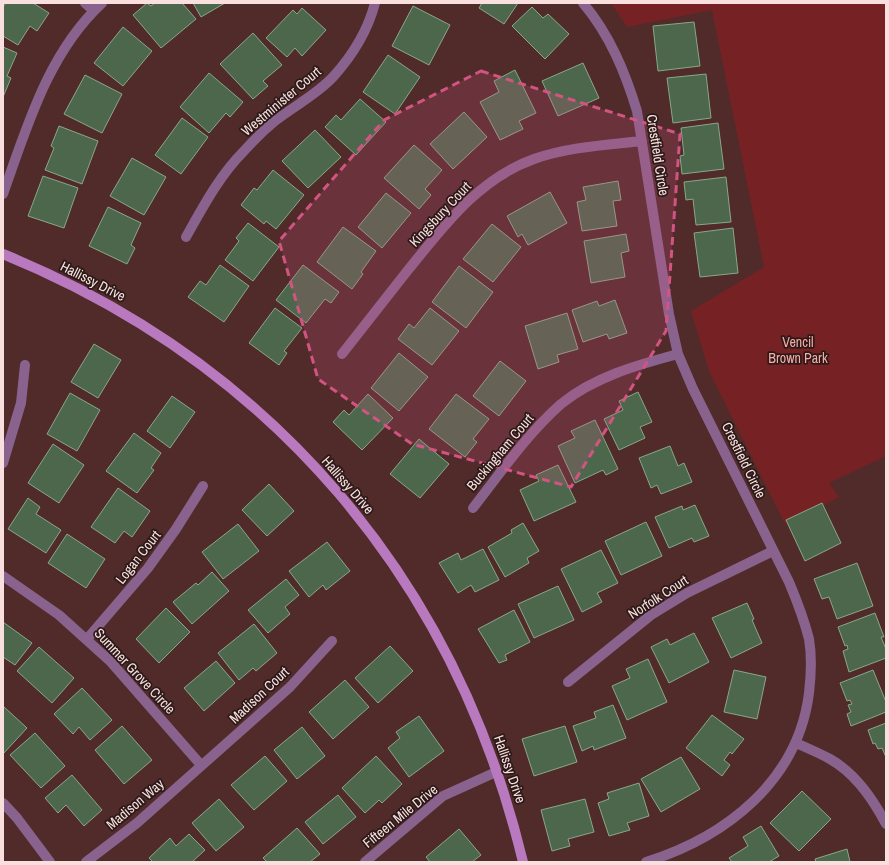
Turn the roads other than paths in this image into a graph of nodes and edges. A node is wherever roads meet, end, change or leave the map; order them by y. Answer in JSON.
{"nodes":[{"id":1,"x":85,"y":3,"type":"edge"},
{"id":2,"x":102,"y":3,"type":"edge"},
{"id":3,"x":375,"y":3,"type":"edge"},
{"id":4,"x":583,"y":3,"type":"edge"},
{"id":5,"x":94,"y":11,"type":"junction"},
{"id":6,"x":642,"y":141,"type":"junction"},
{"id":7,"x":3,"y":194,"type":"edge"},
{"id":8,"x":186,"y":237,"type":"dead end"},
{"id":9,"x":3,"y":254,"type":"edge"},
{"id":10,"x":342,"y":354,"type":"dead end"},
{"id":11,"x":678,"y":354,"type":"junction"},
{"id":12,"x":25,"y":365,"type":"dead end"},
{"id":13,"x":3,"y":463,"type":"edge"},
{"id":14,"x":203,"y":486,"type":"dead end"},
{"id":15,"x":473,"y":508,"type":"dead end"},
{"id":16,"x":773,"y":551,"type":"junction"},
{"id":17,"x":3,"y":576,"type":"edge"},
{"id":18,"x":87,"y":639,"type":"junction"},
{"id":19,"x":332,"y":641,"type":"dead end"},
{"id":20,"x":568,"y":682,"type":"dead end"},
{"id":21,"x":796,"y":743,"type":"junction"},
{"id":22,"x":201,"y":765,"type":"junction"},
{"id":23,"x":496,"y":772,"type":"junction"},
{"id":24,"x":3,"y":803,"type":"edge"},
{"id":25,"x":886,"y":824,"type":"edge"},
{"id":26,"x":50,"y":862,"type":"edge"},
{"id":27,"x":86,"y":862,"type":"edge"},
{"id":28,"x":365,"y":862,"type":"edge"},
{"id":29,"x":523,"y":862,"type":"edge"},
{"id":30,"x":647,"y":862,"type":"edge"}],
"edges":[{"from":1,"to":5,"type":"street"},
{"from":2,"to":5,"type":"street"},
{"from":3,"to":8,"type":"street","name":"Westminister Court"},
{"from":4,"to":6,"type":"street","name":"Crestfield Circle"},
{"from":5,"to":7,"type":"street"},
{"from":6,"to":10,"type":"street","name":"Kingsbury Court"},
{"from":6,"to":11,"type":"street","name":"Crestfield Circle"},
{"from":9,"to":23,"type":"street","name":"Hallissy Drive"},
{"from":11,"to":15,"type":"street","name":"Buckingham Court"},
{"from":11,"to":16,"type":"street","name":"Crestfield Circle"},
{"from":12,"to":13,"type":"street"},
{"from":14,"to":18,"type":"street","name":"Logan Court"},
{"from":16,"to":20,"type":"street","name":"Norfolk Court"},
{"from":16,"to":21,"type":"street","name":"Crestfield Circle"},
{"from":17,"to":18,"type":"street","name":"Summer Grove Circle"},
{"from":18,"to":22,"type":"street","name":"Summer Grove Circle"},
{"from":19,"to":22,"type":"street","name":"Madison Court"},
{"from":21,"to":25,"type":"street"},
{"from":21,"to":30,"type":"street","name":"Crestfield Circle"},
{"from":22,"to":27,"type":"street","name":"Madison Way"},
{"from":23,"to":28,"type":"street","name":"Fifteen Mile Drive"},
{"from":23,"to":29,"type":"street","name":"Hallissy Drive"},
{"from":24,"to":26,"type":"street"}]}
